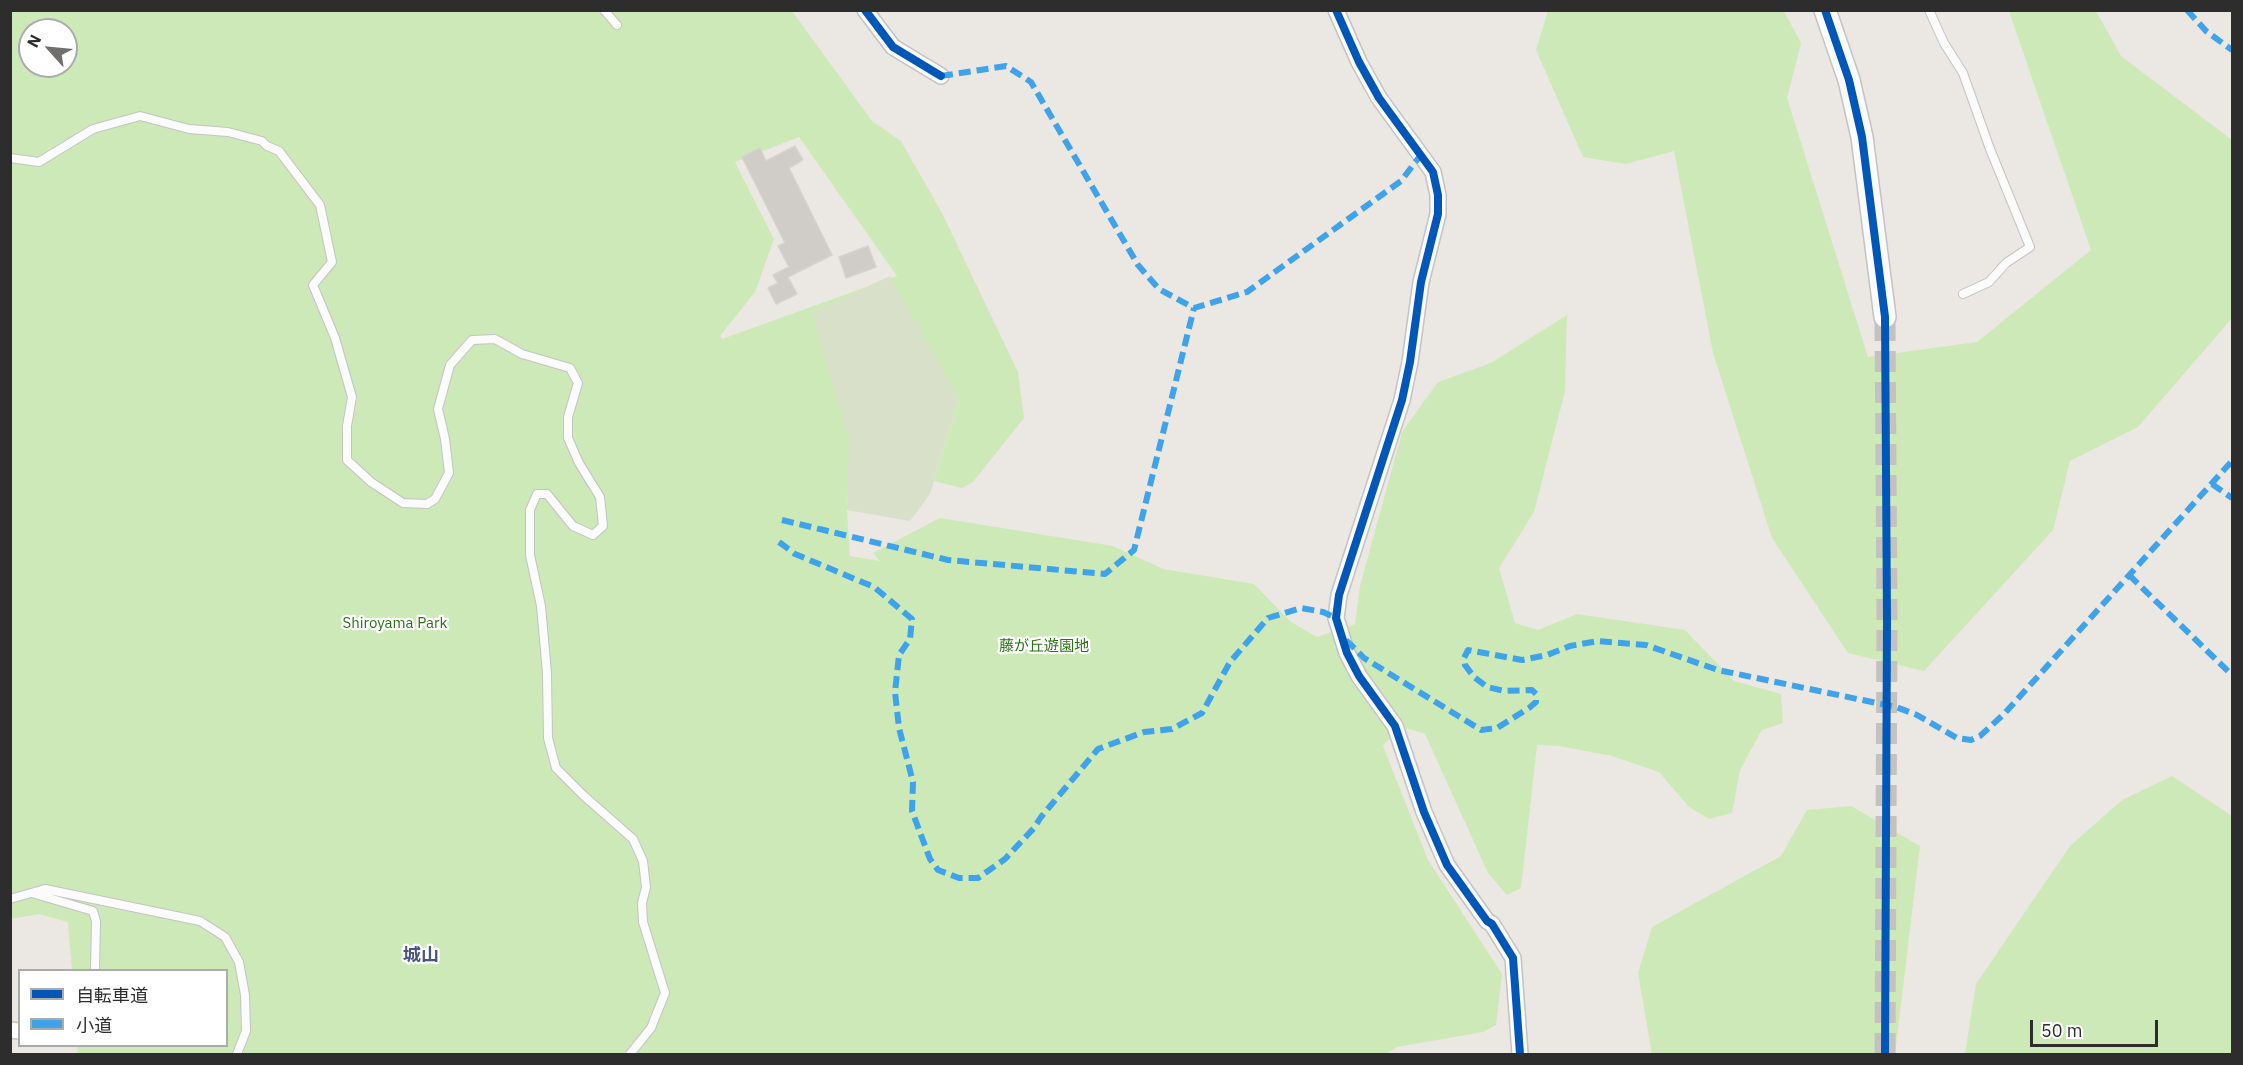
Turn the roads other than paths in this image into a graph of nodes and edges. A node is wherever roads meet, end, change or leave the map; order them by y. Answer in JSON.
{"nodes":[{"id":1,"x":604,"y":10,"type":"edge"},
{"id":2,"x":865,"y":10,"type":"edge"},
{"id":3,"x":1336,"y":10,"type":"edge"},
{"id":4,"x":1825,"y":10,"type":"edge"},
{"id":5,"x":1929,"y":10,"type":"edge"},
{"id":6,"x":617,"y":25,"type":"dead end"},
{"id":7,"x":941,"y":76,"type":"dead end"},
{"id":8,"x":10,"y":158,"type":"edge"},
{"id":9,"x":1963,"y":294,"type":"dead end"},
{"id":10,"x":1885,"y":317,"type":"tunnel mouth"},
{"id":11,"x":32,"y":893,"type":"junction"},
{"id":12,"x":10,"y":899,"type":"edge"},
{"id":13,"x":95,"y":969,"type":"edge"},
{"id":14,"x":237,"y":1054,"type":"edge"},
{"id":15,"x":630,"y":1054,"type":"edge"},
{"id":16,"x":1520,"y":1054,"type":"edge"}],
"edges":[{"from":1,"to":6,"type":"lane"},
{"from":2,"to":7,"type":"street"},
{"from":3,"to":16,"type":"street"},
{"from":4,"to":10,"type":"street"},
{"from":5,"to":9,"type":"lane"},
{"from":8,"to":15,"type":"lane"},
{"from":11,"to":12,"type":"lane"},
{"from":11,"to":13,"type":"lane"},
{"from":11,"to":14,"type":"lane"}]}
